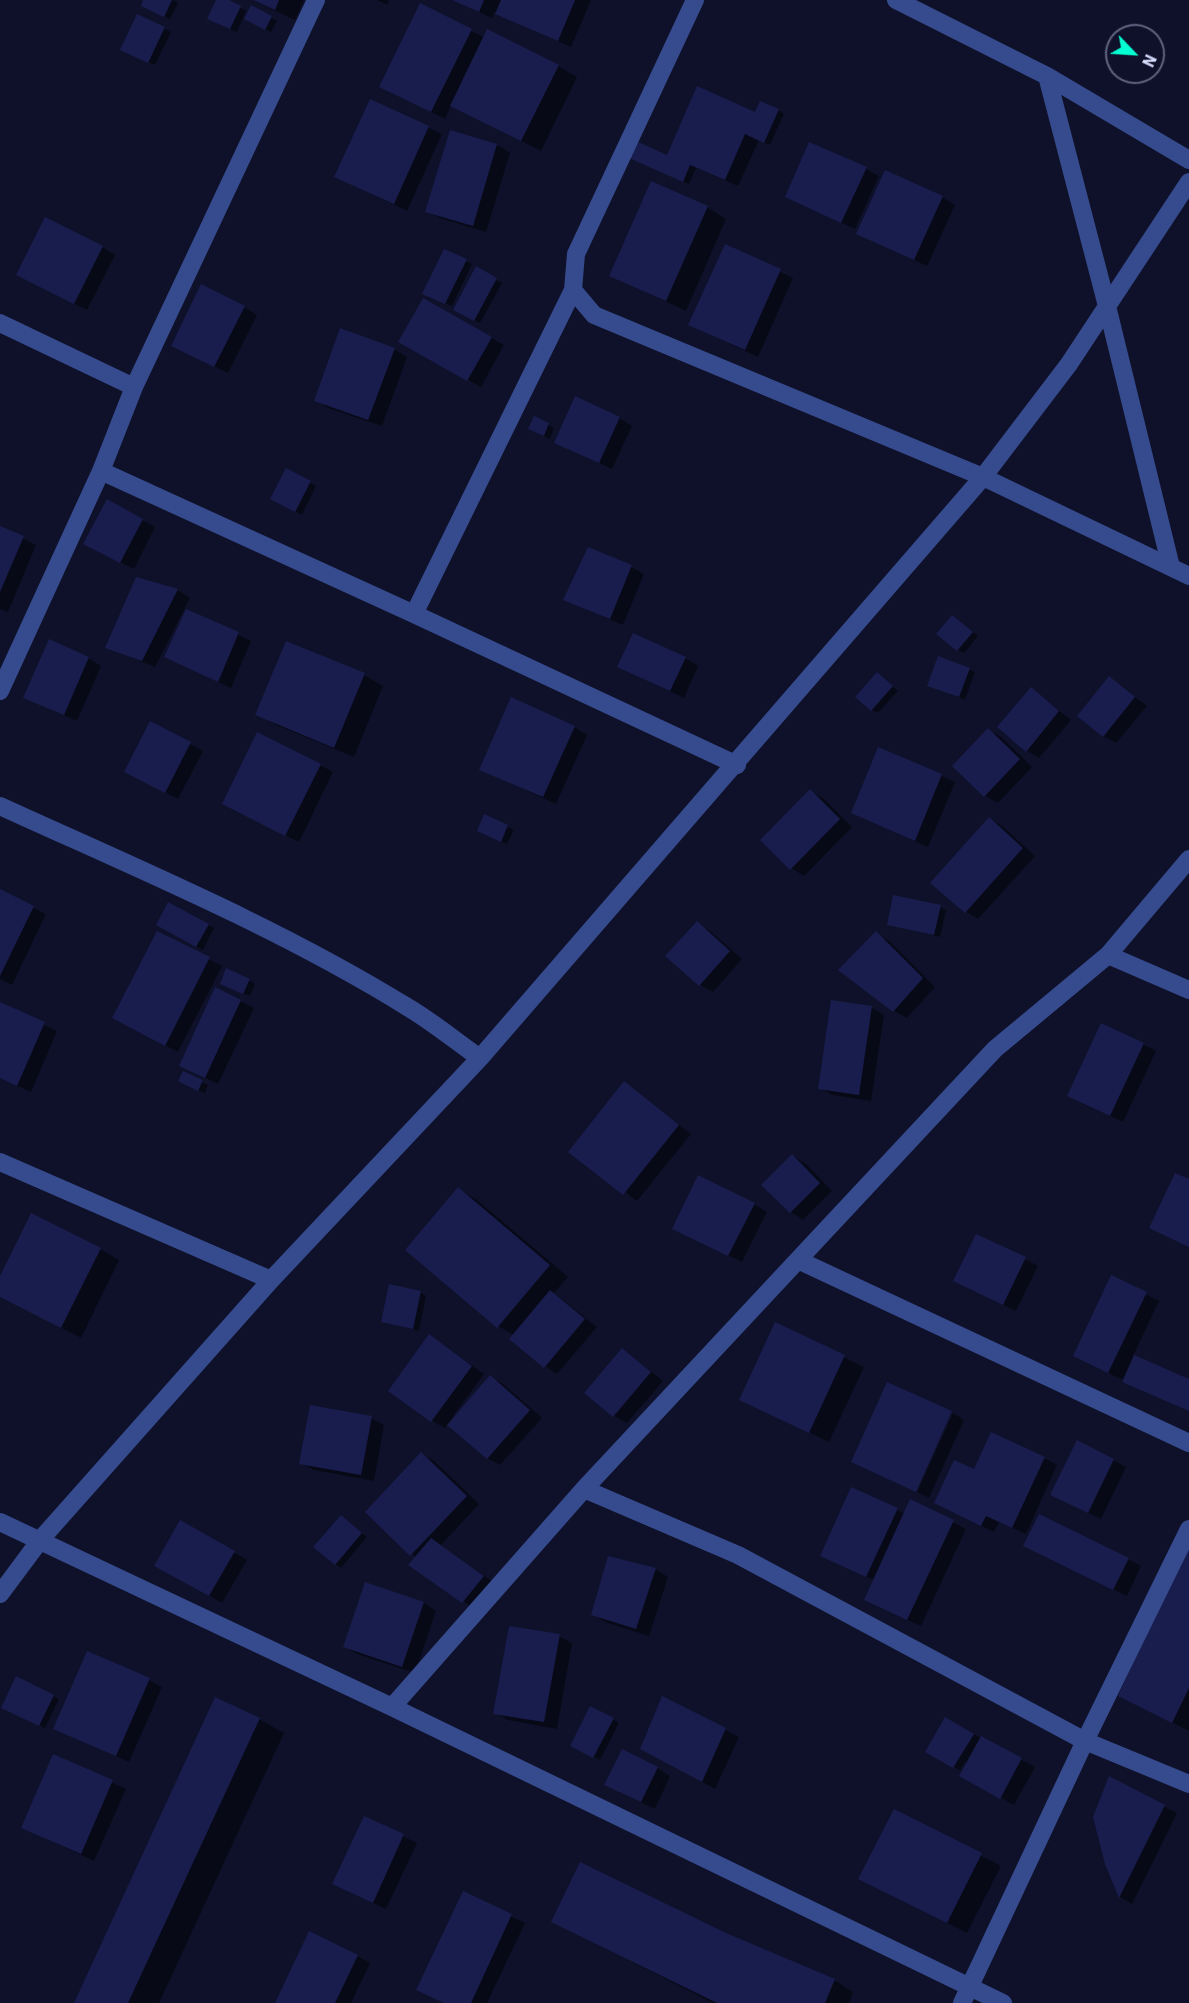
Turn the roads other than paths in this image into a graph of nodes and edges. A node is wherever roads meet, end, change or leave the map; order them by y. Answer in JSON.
{"nodes":[{"id":1,"x":316,"y":0,"type":"edge"},
{"id":2,"x":695,"y":0,"type":"edge"},
{"id":3,"x":896,"y":0,"type":"edge"},
{"id":4,"x":1047,"y":76,"type":"junction"},
{"id":5,"x":1189,"y":160,"type":"edge"},
{"id":6,"x":1189,"y":182,"type":"edge"},
{"id":7,"x":573,"y":290,"type":"junction"},
{"id":8,"x":1107,"y":306,"type":"junction"},
{"id":9,"x":0,"y":323,"type":"edge"},
{"id":10,"x":134,"y":387,"type":"junction"},
{"id":11,"x":101,"y":471,"type":"junction"},
{"id":12,"x":983,"y":477,"type":"junction"},
{"id":13,"x":1171,"y":567,"type":"junction"},
{"id":14,"x":1189,"y":576,"type":"edge"},
{"id":15,"x":414,"y":614,"type":"junction"},
{"id":16,"x":0,"y":691,"type":"edge"},
{"id":17,"x":737,"y":765,"type":"junction"},
{"id":18,"x":0,"y":806,"type":"edge"},
{"id":19,"x":1189,"y":859,"type":"edge"},
{"id":20,"x":1108,"y":955,"type":"junction"},
{"id":21,"x":1189,"y":990,"type":"edge"},
{"id":22,"x":480,"y":1058,"type":"junction"},
{"id":23,"x":0,"y":1162,"type":"edge"},
{"id":24,"x":798,"y":1260,"type":"junction"},
{"id":25,"x":271,"y":1280,"type":"junction"},
{"id":26,"x":1189,"y":1443,"type":"edge"},
{"id":27,"x":584,"y":1489,"type":"junction"},
{"id":28,"x":0,"y":1522,"type":"edge"},
{"id":29,"x":1189,"y":1529,"type":"edge"},
{"id":30,"x":41,"y":1539,"type":"junction"},
{"id":31,"x":0,"y":1594,"type":"edge"},
{"id":32,"x":392,"y":1707,"type":"junction"},
{"id":33,"x":1085,"y":1742,"type":"junction"},
{"id":34,"x":1189,"y":1784,"type":"edge"},
{"id":35,"x":965,"y":1996,"type":"edge"},
{"id":36,"x":1003,"y":2003,"type":"edge"}],
"edges":[{"from":1,"to":10,"type":"street"},
{"from":2,"to":7,"type":"street"},
{"from":3,"to":4,"type":"street"},
{"from":4,"to":5,"type":"street"},
{"from":4,"to":8,"type":"street"},
{"from":6,"to":8,"type":"street"},
{"from":7,"to":12,"type":"street"},
{"from":7,"to":15,"type":"street"},
{"from":8,"to":12,"type":"street"},
{"from":8,"to":13,"type":"street"},
{"from":9,"to":10,"type":"street"},
{"from":10,"to":11,"type":"street"},
{"from":11,"to":15,"type":"street"},
{"from":11,"to":16,"type":"street"},
{"from":12,"to":13,"type":"street"},
{"from":12,"to":17,"type":"street"},
{"from":13,"to":14,"type":"street"},
{"from":15,"to":17,"type":"street"},
{"from":17,"to":22,"type":"street"},
{"from":18,"to":22,"type":"street"},
{"from":19,"to":20,"type":"street"},
{"from":20,"to":21,"type":"street"},
{"from":20,"to":24,"type":"street"},
{"from":22,"to":25,"type":"street"},
{"from":23,"to":25,"type":"street"},
{"from":24,"to":26,"type":"street"},
{"from":24,"to":27,"type":"street"},
{"from":25,"to":30,"type":"street"},
{"from":27,"to":32,"type":"street"},
{"from":27,"to":33,"type":"street"},
{"from":28,"to":30,"type":"street"},
{"from":29,"to":33,"type":"street"},
{"from":30,"to":31,"type":"street"},
{"from":30,"to":32,"type":"street"},
{"from":32,"to":35,"type":"street"},
{"from":33,"to":34,"type":"street"},
{"from":33,"to":35,"type":"street"},
{"from":35,"to":36,"type":"street"}]}
